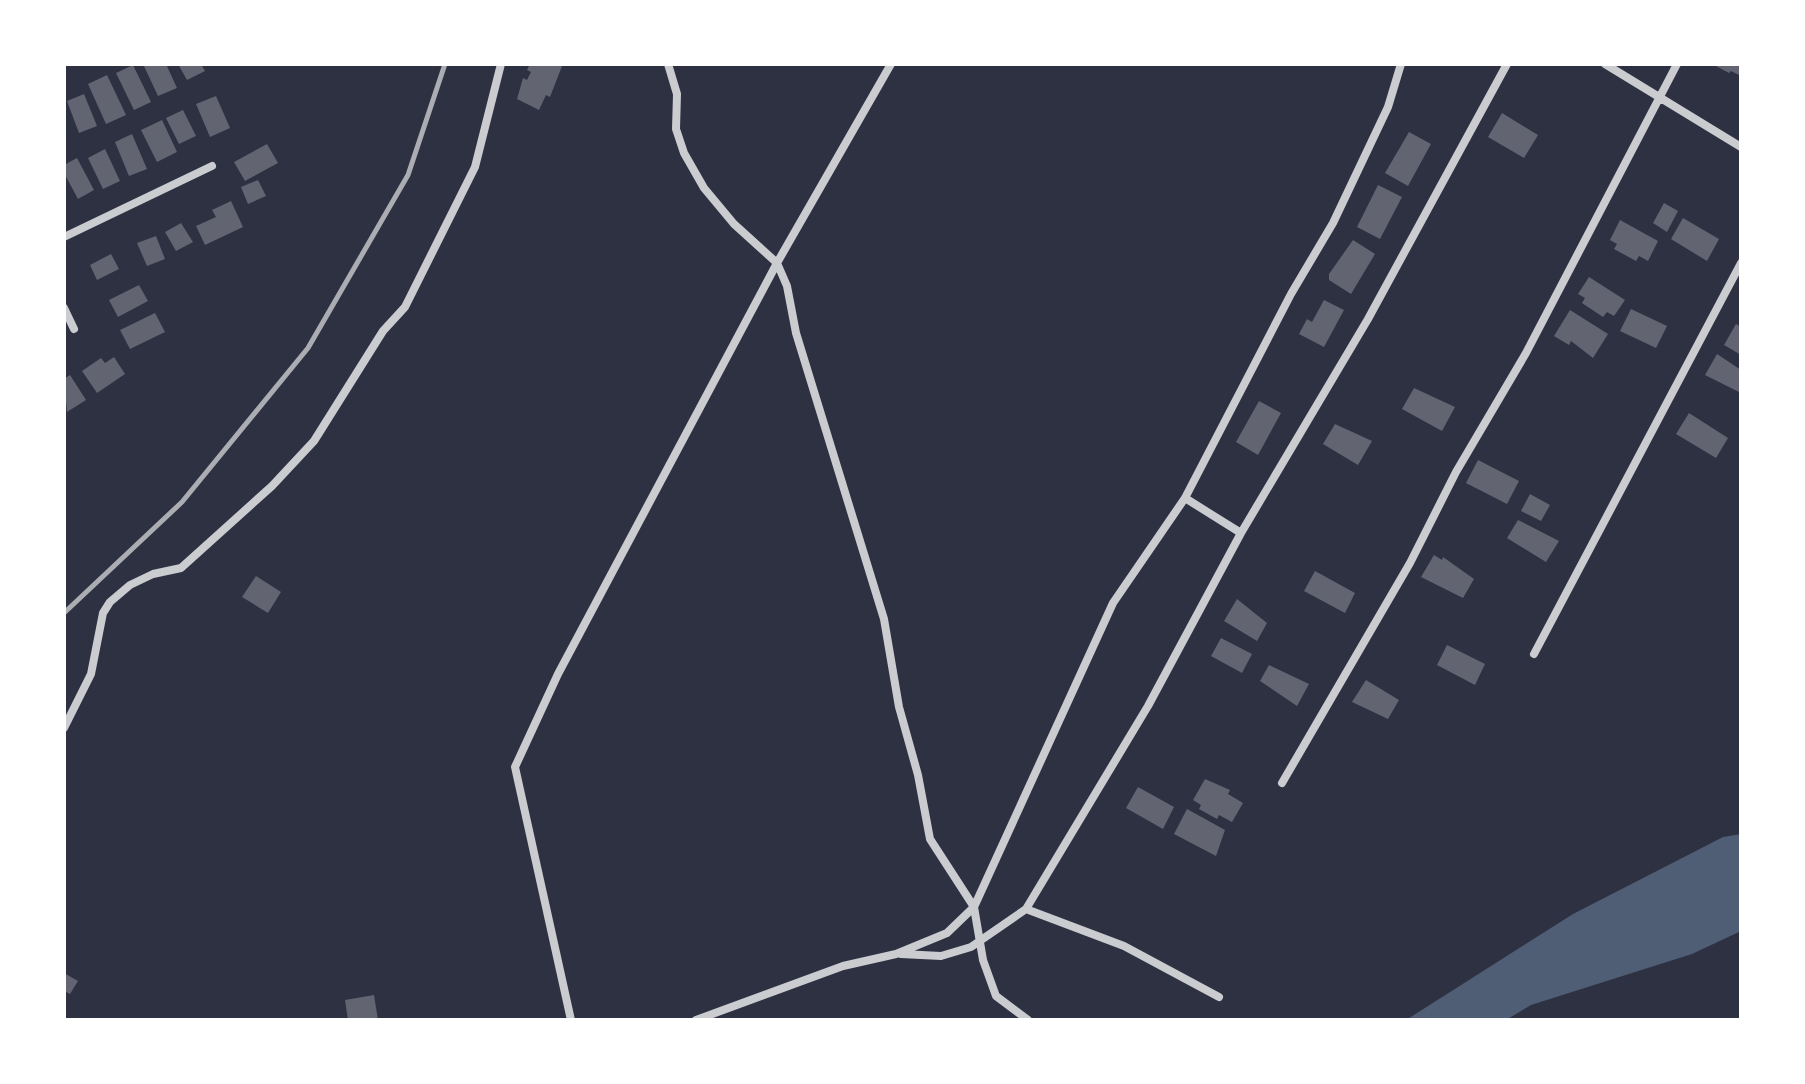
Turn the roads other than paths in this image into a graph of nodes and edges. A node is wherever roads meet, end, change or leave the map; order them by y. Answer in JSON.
{"nodes":[{"id":1,"x":501,"y":64,"type":"edge"},
{"id":2,"x":668,"y":64,"type":"edge"},
{"id":3,"x":891,"y":64,"type":"edge"},
{"id":4,"x":1401,"y":64,"type":"edge"},
{"id":5,"x":1507,"y":64,"type":"edge"},
{"id":6,"x":1605,"y":64,"type":"edge"},
{"id":7,"x":1677,"y":64,"type":"edge"},
{"id":8,"x":1660,"y":99,"type":"junction"},
{"id":9,"x":1741,"y":147,"type":"edge"},
{"id":10,"x":212,"y":166,"type":"dead end"},
{"id":11,"x":64,"y":237,"type":"edge"},
{"id":12,"x":777,"y":263,"type":"junction"},
{"id":13,"x":1741,"y":263,"type":"edge"},
{"id":14,"x":64,"y":308,"type":"edge"},
{"id":15,"x":74,"y":329,"type":"dead end"},
{"id":16,"x":1185,"y":498,"type":"junction"},
{"id":17,"x":1241,"y":533,"type":"junction"},
{"id":18,"x":1534,"y":654,"type":"dead end"},
{"id":19,"x":64,"y":728,"type":"edge"},
{"id":20,"x":1282,"y":783,"type":"dead end"},
{"id":21,"x":974,"y":907,"type":"junction"},
{"id":22,"x":1026,"y":909,"type":"junction"},
{"id":23,"x":981,"y":943,"type":"junction"},
{"id":24,"x":896,"y":954,"type":"junction"},
{"id":25,"x":1219,"y":997,"type":"dead end"},
{"id":26,"x":1030,"y":1019,"type":"edge"},
{"id":27,"x":571,"y":1020,"type":"edge"},
{"id":28,"x":696,"y":1020,"type":"edge"}],
"edges":[{"from":1,"to":19,"type":"street"},
{"from":2,"to":12,"type":"street"},
{"from":3,"to":12,"type":"street"},
{"from":4,"to":16,"type":"street"},
{"from":5,"to":17,"type":"street"},
{"from":6,"to":8,"type":"street"},
{"from":7,"to":8,"type":"street"},
{"from":8,"to":9,"type":"street"},
{"from":8,"to":20,"type":"street"},
{"from":10,"to":11,"type":"street"},
{"from":12,"to":21,"type":"street"},
{"from":12,"to":27,"type":"street"},
{"from":13,"to":18,"type":"street"},
{"from":14,"to":15,"type":"street"},
{"from":16,"to":17,"type":"street"},
{"from":16,"to":21,"type":"street"},
{"from":17,"to":22,"type":"street"},
{"from":21,"to":23,"type":"street"},
{"from":21,"to":24,"type":"street"},
{"from":22,"to":23,"type":"street"},
{"from":22,"to":25,"type":"street"},
{"from":23,"to":24,"type":"street"},
{"from":23,"to":26,"type":"street"},
{"from":24,"to":28,"type":"street"}]}
